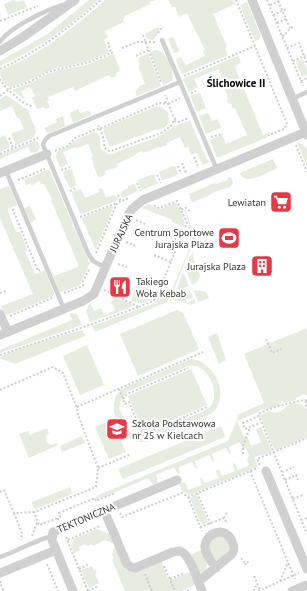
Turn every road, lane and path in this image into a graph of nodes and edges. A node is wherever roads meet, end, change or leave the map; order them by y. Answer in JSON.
{"nodes":[{"id":1,"x":101,"y":0,"type":"edge"},
{"id":2,"x":252,"y":0,"type":"edge"},
{"id":3,"x":267,"y":0,"type":"edge"},
{"id":4,"x":74,"y":1,"type":"edge"},
{"id":5,"x":280,"y":1,"type":"edge"},
{"id":6,"x":44,"y":4,"type":"dead end"},
{"id":7,"x":269,"y":5,"type":"junction"},
{"id":8,"x":286,"y":9,"type":"dead end"},
{"id":9,"x":283,"y":11,"type":"junction"},
{"id":10,"x":273,"y":15,"type":"junction"},
{"id":11,"x":286,"y":19,"type":"junction"},
{"id":12,"x":0,"y":21,"type":"edge"},
{"id":13,"x":277,"y":23,"type":"junction"},
{"id":14,"x":163,"y":26,"type":"dead end"},
{"id":15,"x":293,"y":27,"type":"dead end"},
{"id":16,"x":290,"y":28,"type":"junction"},
{"id":17,"x":166,"y":31,"type":"dead end"},
{"id":18,"x":143,"y":35,"type":"dead end"},
{"id":19,"x":282,"y":36,"type":"junction"},
{"id":20,"x":162,"y":40,"type":"dead end"},
{"id":21,"x":0,"y":42,"type":"edge"},
{"id":22,"x":108,"y":42,"type":"dead end"},
{"id":23,"x":146,"y":42,"type":"junction"},
{"id":24,"x":126,"y":43,"type":"dead end"},
{"id":25,"x":154,"y":43,"type":"dead end"},
{"id":26,"x":255,"y":46,"type":"dead end"},
{"id":27,"x":127,"y":47,"type":"junction"},
{"id":28,"x":122,"y":48,"type":"dead end"},
{"id":29,"x":287,"y":48,"type":"junction"},
{"id":30,"x":0,"y":50,"type":"edge"},
{"id":31,"x":148,"y":50,"type":"junction"},
{"id":32,"x":114,"y":52,"type":"dead end"},
{"id":33,"x":111,"y":53,"type":"junction"},
{"id":34,"x":136,"y":56,"type":"dead end"},
{"id":35,"x":305,"y":56,"type":"junction"},
{"id":36,"x":293,"y":61,"type":"junction"},
{"id":37,"x":307,"y":64,"type":"edge"},
{"id":38,"x":0,"y":69,"type":"edge"},
{"id":39,"x":307,"y":78,"type":"edge"},
{"id":40,"x":0,"y":79,"type":"edge"},
{"id":41,"x":179,"y":80,"type":"junction"},
{"id":42,"x":301,"y":81,"type":"junction"},
{"id":43,"x":163,"y":89,"type":"junction"},
{"id":44,"x":9,"y":90,"type":"junction"},
{"id":45,"x":306,"y":92,"type":"edge"},
{"id":46,"x":0,"y":96,"type":"edge"},
{"id":47,"x":292,"y":99,"type":"junction"},
{"id":48,"x":165,"y":103,"type":"junction"},
{"id":49,"x":32,"y":106,"type":"dead end"},
{"id":50,"x":194,"y":116,"type":"junction"},
{"id":51,"x":174,"y":121,"type":"junction"},
{"id":52,"x":288,"y":124,"type":"dead end"},
{"id":53,"x":99,"y":127,"type":"junction"},
{"id":54,"x":218,"y":132,"type":"dead end"},
{"id":55,"x":306,"y":133,"type":"edge"},
{"id":56,"x":223,"y":134,"type":"dead end"},
{"id":57,"x":293,"y":137,"type":"junction"},
{"id":58,"x":9,"y":138,"type":"dead end"},
{"id":59,"x":44,"y":138,"type":"junction"},
{"id":60,"x":13,"y":148,"type":"junction"},
{"id":61,"x":50,"y":153,"type":"junction"},
{"id":62,"x":0,"y":154,"type":"edge"},
{"id":63,"x":194,"y":157,"type":"dead end"},
{"id":64,"x":182,"y":163,"type":"dead end"},
{"id":65,"x":58,"y":165,"type":"dead end"},
{"id":66,"x":52,"y":166,"type":"junction"},
{"id":67,"x":178,"y":166,"type":"dead end"},
{"id":68,"x":70,"y":167,"type":"dead end"},
{"id":69,"x":184,"y":168,"type":"dead end"},
{"id":70,"x":199,"y":168,"type":"dead end"},
{"id":71,"x":217,"y":170,"type":"junction"},
{"id":72,"x":3,"y":172,"type":"edge"},
{"id":73,"x":307,"y":172,"type":"edge"},
{"id":74,"x":157,"y":175,"type":"dead end"},
{"id":75,"x":182,"y":175,"type":"dead end"},
{"id":76,"x":11,"y":183,"type":"junction"},
{"id":77,"x":137,"y":183,"type":"dead end"},
{"id":78,"x":161,"y":184,"type":"dead end"},
{"id":79,"x":76,"y":188,"type":"dead end"},
{"id":80,"x":141,"y":192,"type":"dead end"},
{"id":81,"x":118,"y":195,"type":"dead end"},
{"id":82,"x":72,"y":198,"type":"dead end"},
{"id":83,"x":121,"y":202,"type":"dead end"},
{"id":84,"x":116,"y":203,"type":"dead end"},
{"id":85,"x":149,"y":203,"type":"dead end"},
{"id":86,"x":12,"y":210,"type":"dead end"},
{"id":87,"x":181,"y":210,"type":"junction"},
{"id":88,"x":77,"y":211,"type":"dead end"},
{"id":89,"x":190,"y":211,"type":"dead end"},
{"id":90,"x":80,"y":217,"type":"junction"},
{"id":91,"x":133,"y":219,"type":"dead end"},
{"id":92,"x":82,"y":223,"type":"dead end"},
{"id":93,"x":145,"y":224,"type":"dead end"},
{"id":94,"x":163,"y":234,"type":"dead end"},
{"id":95,"x":180,"y":240,"type":"junction"},
{"id":96,"x":124,"y":241,"type":"dead end"},
{"id":97,"x":136,"y":246,"type":"dead end"},
{"id":98,"x":94,"y":250,"type":"dead end"},
{"id":99,"x":96,"y":253,"type":"dead end"},
{"id":100,"x":154,"y":255,"type":"dead end"},
{"id":101,"x":171,"y":262,"type":"junction"},
{"id":102,"x":114,"y":263,"type":"dead end"},
{"id":103,"x":127,"y":267,"type":"dead end"},
{"id":104,"x":106,"y":268,"type":"junction"},
{"id":105,"x":38,"y":271,"type":"dead end"},
{"id":106,"x":146,"y":276,"type":"dead end"},
{"id":107,"x":106,"y":283,"type":"dead end"},
{"id":108,"x":163,"y":283,"type":"junction"},
{"id":109,"x":6,"y":291,"type":"dead end"},
{"id":110,"x":0,"y":293,"type":"edge"},
{"id":111,"x":138,"y":306,"type":"junction"},
{"id":112,"x":64,"y":309,"type":"junction"},
{"id":113,"x":0,"y":314,"type":"edge"},
{"id":114,"x":4,"y":334,"type":"edge"},
{"id":115,"x":266,"y":339,"type":"dead end"},
{"id":116,"x":284,"y":348,"type":"dead end"},
{"id":117,"x":203,"y":352,"type":"dead end"},
{"id":118,"x":0,"y":355,"type":"edge"},
{"id":119,"x":188,"y":368,"type":"dead end"},
{"id":120,"x":118,"y":389,"type":"junction"},
{"id":121,"x":0,"y":390,"type":"edge"},
{"id":122,"x":123,"y":399,"type":"junction"},
{"id":123,"x":306,"y":400,"type":"edge"},
{"id":124,"x":77,"y":407,"type":"junction"},
{"id":125,"x":207,"y":408,"type":"dead end"},
{"id":126,"x":307,"y":408,"type":"edge"},
{"id":127,"x":258,"y":416,"type":"junction"},
{"id":128,"x":260,"y":423,"type":"dead end"},
{"id":129,"x":250,"y":427,"type":"junction"},
{"id":130,"x":131,"y":454,"type":"dead end"},
{"id":131,"x":243,"y":454,"type":"dead end"},
{"id":132,"x":294,"y":467,"type":"dead end"},
{"id":133,"x":98,"y":468,"type":"junction"},
{"id":134,"x":250,"y":471,"type":"dead end"},
{"id":135,"x":266,"y":471,"type":"dead end"},
{"id":136,"x":281,"y":472,"type":"junction"},
{"id":137,"x":177,"y":480,"type":"dead end"},
{"id":138,"x":285,"y":480,"type":"junction"},
{"id":139,"x":298,"y":480,"type":"dead end"},
{"id":140,"x":0,"y":492,"type":"edge"},
{"id":141,"x":197,"y":493,"type":"dead end"},
{"id":142,"x":303,"y":495,"type":"dead end"},
{"id":143,"x":188,"y":497,"type":"dead end"},
{"id":144,"x":293,"y":499,"type":"junction"},
{"id":145,"x":104,"y":510,"type":"junction"},
{"id":146,"x":228,"y":511,"type":"dead end"},
{"id":147,"x":34,"y":512,"type":"junction"},
{"id":148,"x":14,"y":513,"type":"junction"},
{"id":149,"x":58,"y":518,"type":"dead end"},
{"id":150,"x":224,"y":518,"type":"dead end"},
{"id":151,"x":307,"y":518,"type":"edge"},
{"id":152,"x":301,"y":520,"type":"junction"},
{"id":153,"x":109,"y":523,"type":"junction"},
{"id":154,"x":214,"y":534,"type":"junction"},
{"id":155,"x":307,"y":534,"type":"edge"},
{"id":156,"x":52,"y":536,"type":"junction"},
{"id":157,"x":65,"y":536,"type":"dead end"},
{"id":158,"x":204,"y":536,"type":"dead end"},
{"id":159,"x":67,"y":540,"type":"junction"},
{"id":160,"x":19,"y":542,"type":"dead end"},
{"id":161,"x":56,"y":550,"type":"junction"},
{"id":162,"x":43,"y":555,"type":"junction"},
{"id":163,"x":0,"y":557,"type":"edge"},
{"id":164,"x":161,"y":557,"type":"junction"},
{"id":165,"x":288,"y":561,"type":"junction"},
{"id":166,"x":249,"y":562,"type":"dead end"},
{"id":167,"x":90,"y":564,"type":"dead end"},
{"id":168,"x":141,"y":565,"type":"junction"},
{"id":169,"x":246,"y":565,"type":"dead end"},
{"id":170,"x":79,"y":568,"type":"junction"},
{"id":171,"x":216,"y":568,"type":"junction"},
{"id":172,"x":193,"y":570,"type":"junction"},
{"id":173,"x":305,"y":570,"type":"edge"},
{"id":174,"x":0,"y":573,"type":"edge"},
{"id":175,"x":294,"y":575,"type":"junction"},
{"id":176,"x":254,"y":576,"type":"dead end"},
{"id":177,"x":170,"y":579,"type":"junction"},
{"id":178,"x":280,"y":581,"type":"junction"},
{"id":179,"x":198,"y":582,"type":"junction"},
{"id":180,"x":0,"y":583,"type":"edge"},
{"id":181,"x":258,"y":585,"type":"junction"},
{"id":182,"x":98,"y":586,"type":"dead end"},
{"id":183,"x":299,"y":588,"type":"edge"},
{"id":184,"x":259,"y":590,"type":"edge"},
{"id":185,"x":4,"y":591,"type":"edge"},
{"id":186,"x":58,"y":591,"type":"edge"},
{"id":187,"x":73,"y":591,"type":"edge"},
{"id":188,"x":88,"y":591,"type":"edge"},
{"id":189,"x":152,"y":591,"type":"edge"},
{"id":190,"x":175,"y":591,"type":"edge"},
{"id":191,"x":202,"y":591,"type":"edge"},
{"id":192,"x":254,"y":591,"type":"edge"}],
"edges":[{"from":1,"to":38,"type":"path"},
{"from":2,"to":47,"type":"street"},
{"from":3,"to":7,"type":"path"},
{"from":4,"to":21,"type":"lane"},
{"from":4,"to":30,"type":"street"},
{"from":5,"to":7,"type":"path"},
{"from":5,"to":9,"type":"path"},
{"from":6,"to":12,"type":"path"},
{"from":7,"to":10,"type":"path"},
{"from":8,"to":9,"type":"path"},
{"from":9,"to":10,"type":"path"},
{"from":9,"to":11,"type":"path"},
{"from":10,"to":13,"type":"path"},
{"from":11,"to":13,"type":"path"},
{"from":11,"to":16,"type":"path"},
{"from":13,"to":19,"type":"path"},
{"from":14,"to":17,"type":"path"},
{"from":15,"to":16,"type":"path"},
{"from":16,"to":19,"type":"path"},
{"from":18,"to":23,"type":"path"},
{"from":19,"to":29,"type":"path"},
{"from":20,"to":41,"type":"lane"},
{"from":22,"to":33,"type":"path"},
{"from":23,"to":25,"type":"path"},
{"from":23,"to":27,"type":"path"},
{"from":23,"to":31,"type":"path"},
{"from":24,"to":27,"type":"path"},
{"from":26,"to":41,"type":"path"},
{"from":27,"to":28,"type":"path"},
{"from":29,"to":35,"type":"path"},
{"from":29,"to":36,"type":"path"},
{"from":31,"to":34,"type":"path"},
{"from":31,"to":43,"type":"path"},
{"from":32,"to":33,"type":"path"},
{"from":33,"to":44,"type":"path"},
{"from":35,"to":36,"type":"path"},
{"from":35,"to":37,"type":"path"},
{"from":36,"to":42,"type":"path"},
{"from":39,"to":42,"type":"path"},
{"from":40,"to":44,"type":"path"},
{"from":41,"to":43,"type":"lane"},
{"from":41,"to":50,"type":"lane"},
{"from":42,"to":45,"type":"path"},
{"from":43,"to":48,"type":"path"},
{"from":43,"to":59,"type":"lane"},
{"from":44,"to":46,"type":"path"},
{"from":44,"to":49,"type":"path"},
{"from":45,"to":47,"type":"lane"},
{"from":47,"to":55,"type":"street"},
{"from":48,"to":51,"type":"path"},
{"from":48,"to":53,"type":"path"},
{"from":50,"to":51,"type":"path"},
{"from":50,"to":71,"type":"lane"},
{"from":51,"to":53,"type":"path"},
{"from":52,"to":57,"type":"path"},
{"from":53,"to":61,"type":"path"},
{"from":54,"to":56,"type":"path"},
{"from":55,"to":57,"type":"street","name":"JURAJSKA"},
{"from":57,"to":71,"type":"street","name":"JURAJSKA"},
{"from":57,"to":73,"type":"path"},
{"from":58,"to":60,"type":"path"},
{"from":59,"to":60,"type":"path"},
{"from":59,"to":61,"type":"lane"},
{"from":60,"to":62,"type":"path"},
{"from":61,"to":66,"type":"lane"},
{"from":61,"to":72,"type":"street"},
{"from":63,"to":70,"type":"path"},
{"from":64,"to":69,"type":"path"},
{"from":65,"to":68,"type":"path"},
{"from":66,"to":76,"type":"path"},
{"from":66,"to":104,"type":"lane"},
{"from":67,"to":75,"type":"path"},
{"from":71,"to":104,"type":"street","name":"JURAJSKA"},
{"from":72,"to":76,"type":"lane"},
{"from":74,"to":78,"type":"path"},
{"from":76,"to":112,"type":"lane"},
{"from":77,"to":80,"type":"path"},
{"from":79,"to":82,"type":"path"},
{"from":81,"to":83,"type":"path"},
{"from":84,"to":90,"type":"path"},
{"from":85,"to":87,"type":"path"},
{"from":86,"to":105,"type":"path"},
{"from":87,"to":89,"type":"path"},
{"from":87,"to":95,"type":"path"},
{"from":88,"to":90,"type":"path"},
{"from":90,"to":92,"type":"path"},
{"from":91,"to":93,"type":"path"},
{"from":94,"to":95,"type":"path"},
{"from":95,"to":101,"type":"path"},
{"from":96,"to":97,"type":"path"},
{"from":98,"to":99,"type":"path"},
{"from":100,"to":101,"type":"path"},
{"from":101,"to":108,"type":"path"},
{"from":102,"to":103,"type":"path"},
{"from":104,"to":112,"type":"street","name":"JURAJSKA"},
{"from":106,"to":108,"type":"path"},
{"from":107,"to":111,"type":"path"},
{"from":108,"to":111,"type":"path"},
{"from":109,"to":110,"type":"path"},
{"from":111,"to":118,"type":"path"},
{"from":112,"to":114,"type":"street","name":"JURAJSKA"},
{"from":113,"to":114,"type":"street"},
{"from":115,"to":116,"type":"path"},
{"from":117,"to":120,"type":"path"},
{"from":119,"to":122,"type":"path"},
{"from":120,"to":122,"type":"path"},
{"from":120,"to":124,"type":"path"},
{"from":121,"to":124,"type":"path"},
{"from":122,"to":125,"type":"path"},
{"from":123,"to":126,"type":"path"},
{"from":123,"to":127,"type":"path"},
{"from":124,"to":133,"type":"path"},
{"from":127,"to":129,"type":"path"},
{"from":127,"to":136,"type":"path"},
{"from":128,"to":129,"type":"path"},
{"from":129,"to":131,"type":"path"},
{"from":130,"to":133,"type":"path"},
{"from":132,"to":136,"type":"path"},
{"from":133,"to":147,"type":"path"},
{"from":134,"to":165,"type":"path"},
{"from":135,"to":173,"type":"street"},
{"from":136,"to":138,"type":"path"},
{"from":137,"to":145,"type":"street","name":"TEKTONICZNA"},
{"from":138,"to":139,"type":"path"},
{"from":138,"to":144,"type":"path"},
{"from":140,"to":148,"type":"path"},
{"from":141,"to":154,"type":"path"},
{"from":142,"to":144,"type":"path"},
{"from":143,"to":158,"type":"path"},
{"from":144,"to":152,"type":"path"},
{"from":145,"to":153,"type":"street"},
{"from":145,"to":156,"type":"street","name":"TEKTONICZNA"},
{"from":146,"to":150,"type":"path"},
{"from":147,"to":148,"type":"path"},
{"from":147,"to":149,"type":"path"},
{"from":148,"to":160,"type":"path"},
{"from":151,"to":152,"type":"path"},
{"from":152,"to":155,"type":"path"},
{"from":153,"to":159,"type":"path"},
{"from":153,"to":168,"type":"street"},
{"from":154,"to":171,"type":"street"},
{"from":154,"to":171,"type":"street"},
{"from":156,"to":161,"type":"street","name":"TEKTONICZNA"},
{"from":156,"to":163,"type":"lane"},
{"from":157,"to":159,"type":"path"},
{"from":159,"to":170,"type":"path"},
{"from":161,"to":162,"type":"street"},
{"from":161,"to":187,"type":"street","name":"TEKTONICZNA"},
{"from":162,"to":174,"type":"street"},
{"from":162,"to":186,"type":"path"},
{"from":164,"to":168,"type":"street"},
{"from":164,"to":172,"type":"street"},
{"from":164,"to":177,"type":"path"},
{"from":165,"to":175,"type":"path"},
{"from":165,"to":178,"type":"path"},
{"from":166,"to":169,"type":"path"},
{"from":167,"to":170,"type":"path"},
{"from":168,"to":189,"type":"path"},
{"from":170,"to":188,"type":"path"},
{"from":171,"to":179,"type":"street"},
{"from":172,"to":177,"type":"path"},
{"from":172,"to":179,"type":"street"},
{"from":173,"to":175,"type":"path"},
{"from":175,"to":178,"type":"path"},
{"from":175,"to":183,"type":"path"},
{"from":176,"to":181,"type":"path"},
{"from":177,"to":190,"type":"path"},
{"from":178,"to":184,"type":"path"},
{"from":179,"to":191,"type":"street"},
{"from":180,"to":185,"type":"path"},
{"from":181,"to":184,"type":"path"},
{"from":181,"to":192,"type":"path"},
{"from":182,"to":188,"type":"path"}]}
